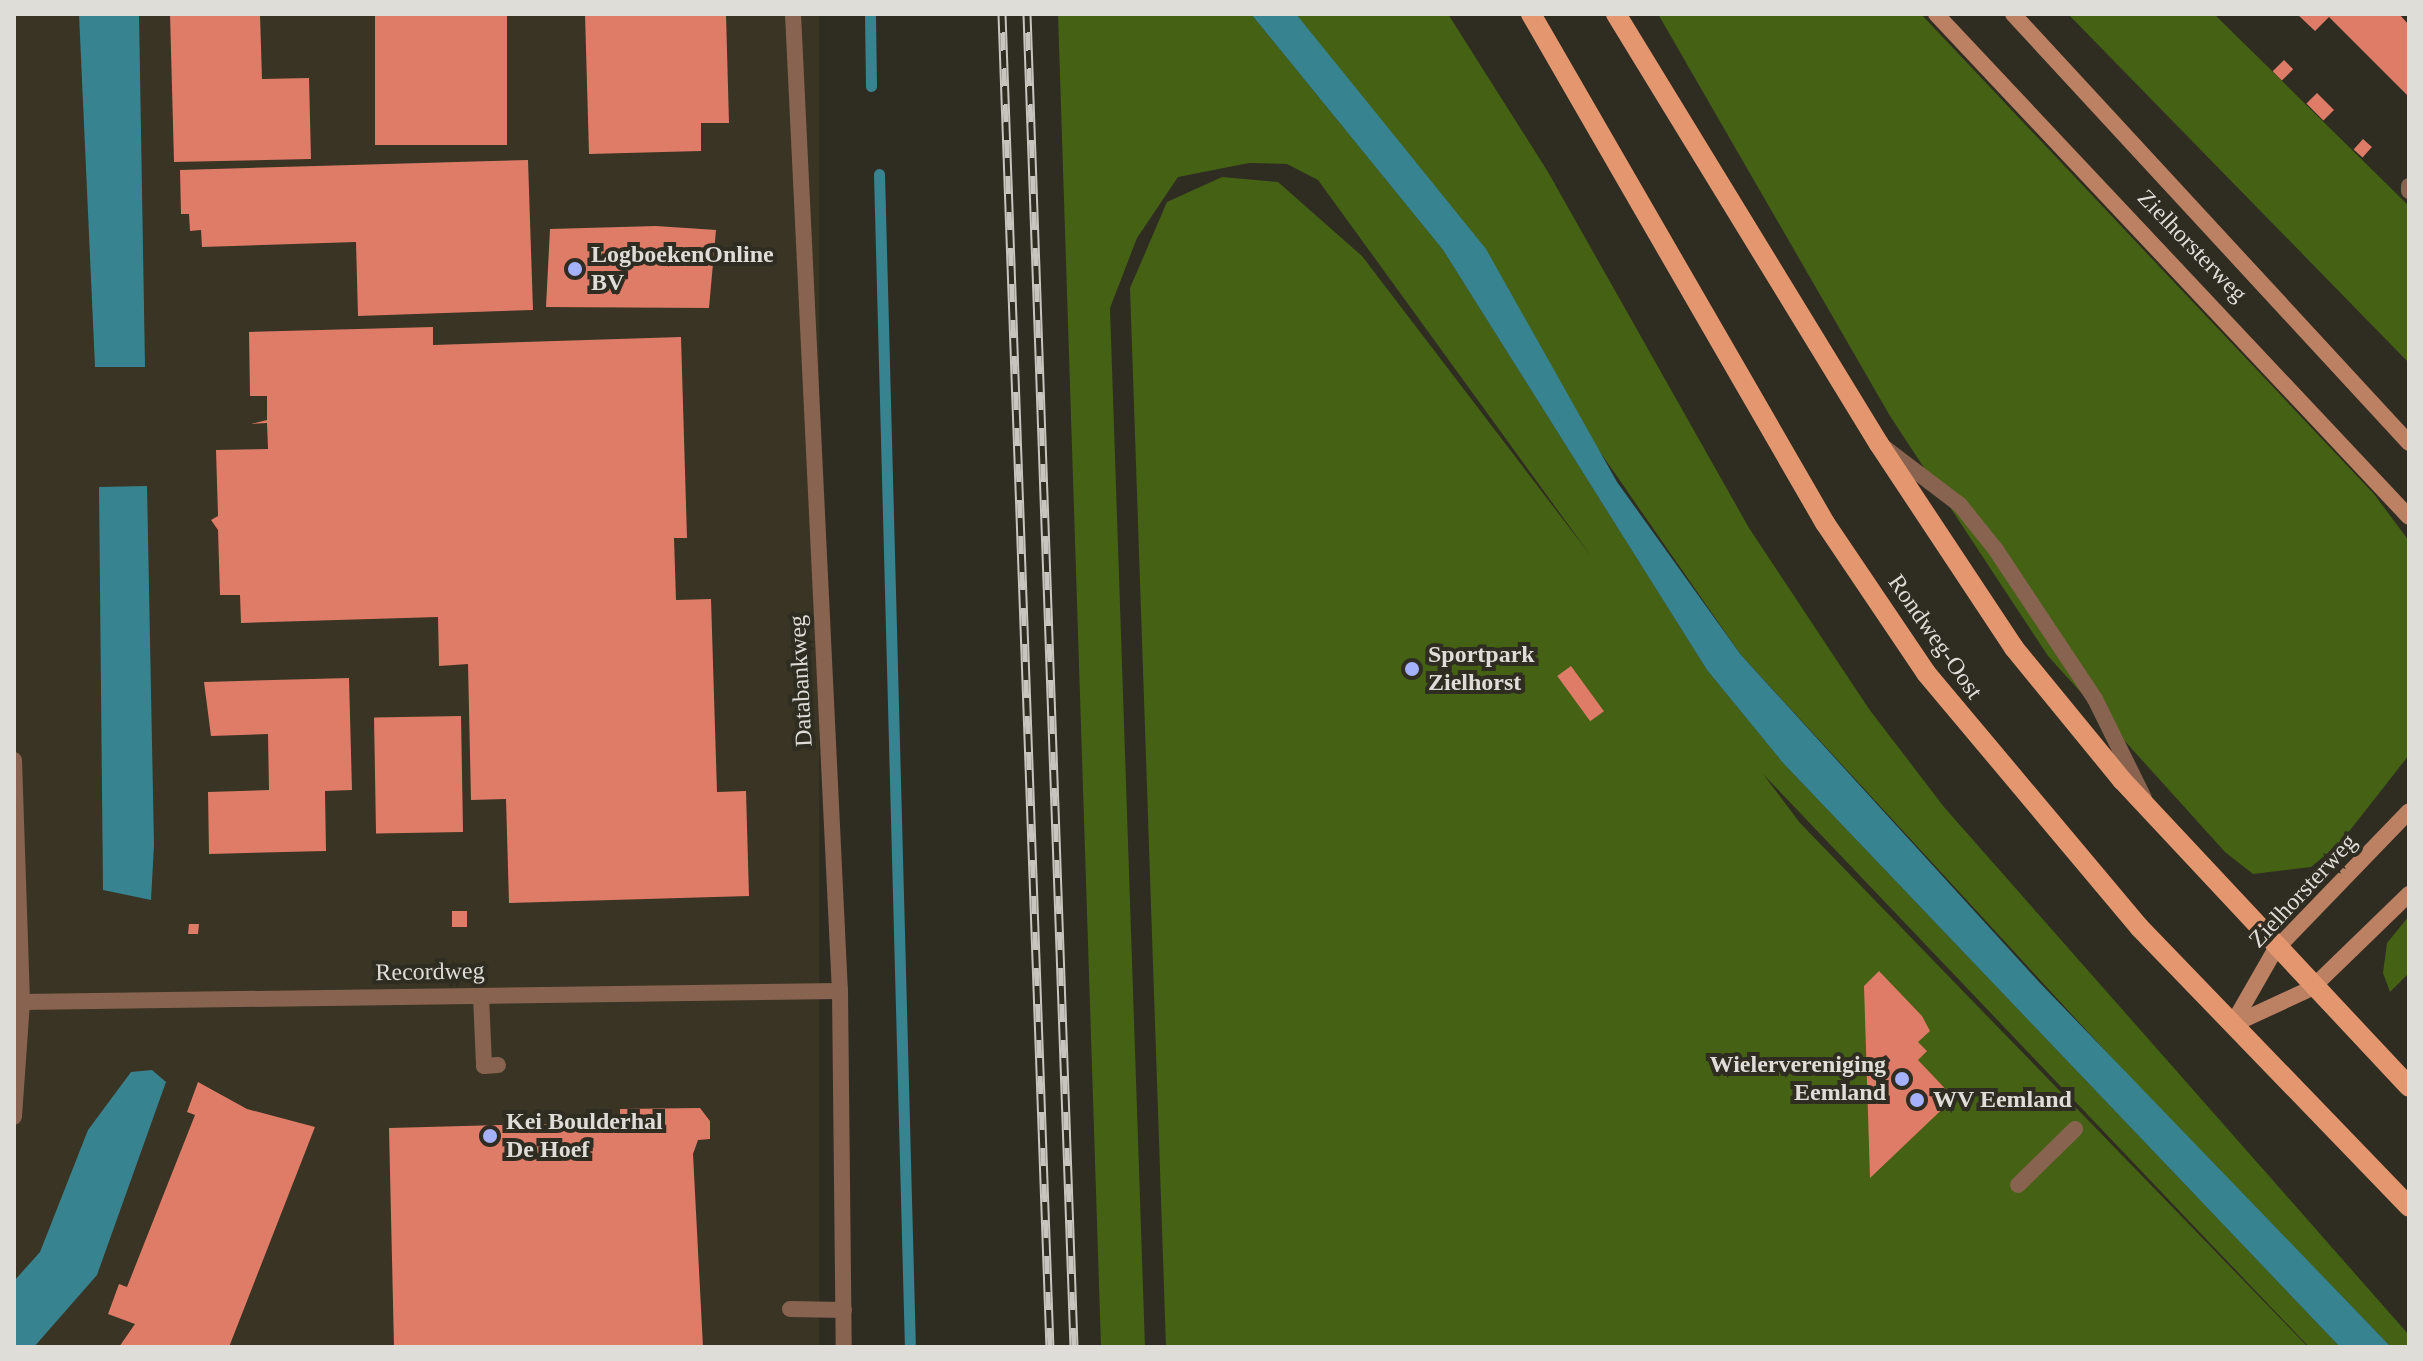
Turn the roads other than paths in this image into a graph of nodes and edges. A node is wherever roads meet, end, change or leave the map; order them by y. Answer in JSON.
{"nodes":[{"id":1,"x":793,"y":14,"type":"edge"},
{"id":2,"x":1531,"y":14,"type":"edge"},
{"id":3,"x":1616,"y":14,"type":"edge"},
{"id":4,"x":1936,"y":14,"type":"edge"},
{"id":5,"x":2013,"y":14,"type":"edge"},
{"id":6,"x":2409,"y":443,"type":"edge"},
{"id":7,"x":1879,"y":444,"type":"junction"},
{"id":8,"x":2409,"y":517,"type":"edge"},
{"id":9,"x":14,"y":760,"type":"edge"},
{"id":10,"x":2150,"y":810,"type":"junction"},
{"id":11,"x":2409,"y":811,"type":"edge"},
{"id":12,"x":2409,"y":894,"type":"edge"},
{"id":13,"x":2275,"y":950,"type":"junction"},
{"id":14,"x":2312,"y":988,"type":"junction"},
{"id":15,"x":840,"y":991,"type":"junction"},
{"id":16,"x":481,"y":996,"type":"junction"},
{"id":17,"x":22,"y":1002,"type":"junction"},
{"id":18,"x":2232,"y":1025,"type":"junction"},
{"id":19,"x":498,"y":1065,"type":"dead end"},
{"id":20,"x":2409,"y":1087,"type":"edge"},
{"id":21,"x":14,"y":1117,"type":"edge"},
{"id":22,"x":2075,"y":1129,"type":"dead end"},
{"id":23,"x":2018,"y":1185,"type":"dead end"},
{"id":24,"x":2409,"y":1207,"type":"edge"},
{"id":25,"x":790,"y":1309,"type":"dead end"},
{"id":26,"x":844,"y":1310,"type":"junction"},
{"id":27,"x":844,"y":1347,"type":"edge"}],
"edges":[{"from":1,"to":15,"type":"street","name":"Databankweg"},
{"from":2,"to":18,"type":"main road","name":"Rondweg-Oost"},
{"from":3,"to":7,"type":"main road"},
{"from":4,"to":8,"type":"main road","name":"Zielhorsterweg"},
{"from":5,"to":6,"type":"main road","name":"Zielhorsterweg"},
{"from":7,"to":10,"type":"main road"},
{"from":7,"to":10,"type":"street"},
{"from":9,"to":17,"type":"street"},
{"from":10,"to":13,"type":"main road"},
{"from":11,"to":13,"type":"main road","name":"Zielhorsterweg"},
{"from":12,"to":14,"type":"main road"},
{"from":13,"to":14,"type":"main road"},
{"from":13,"to":18,"type":"main road","name":"Zielhorsterweg"},
{"from":14,"to":18,"type":"main road"},
{"from":14,"to":20,"type":"main road"},
{"from":15,"to":16,"type":"street","name":"Recordweg"},
{"from":15,"to":26,"type":"street","name":"Databankweg"},
{"from":16,"to":17,"type":"street","name":"Recordweg"},
{"from":16,"to":19,"type":"street"},
{"from":17,"to":21,"type":"street"},
{"from":18,"to":24,"type":"main road","name":"Rondweg-Oost"},
{"from":22,"to":23,"type":"street"},
{"from":25,"to":26,"type":"street"},
{"from":26,"to":27,"type":"street","name":"Databankweg"}]}
